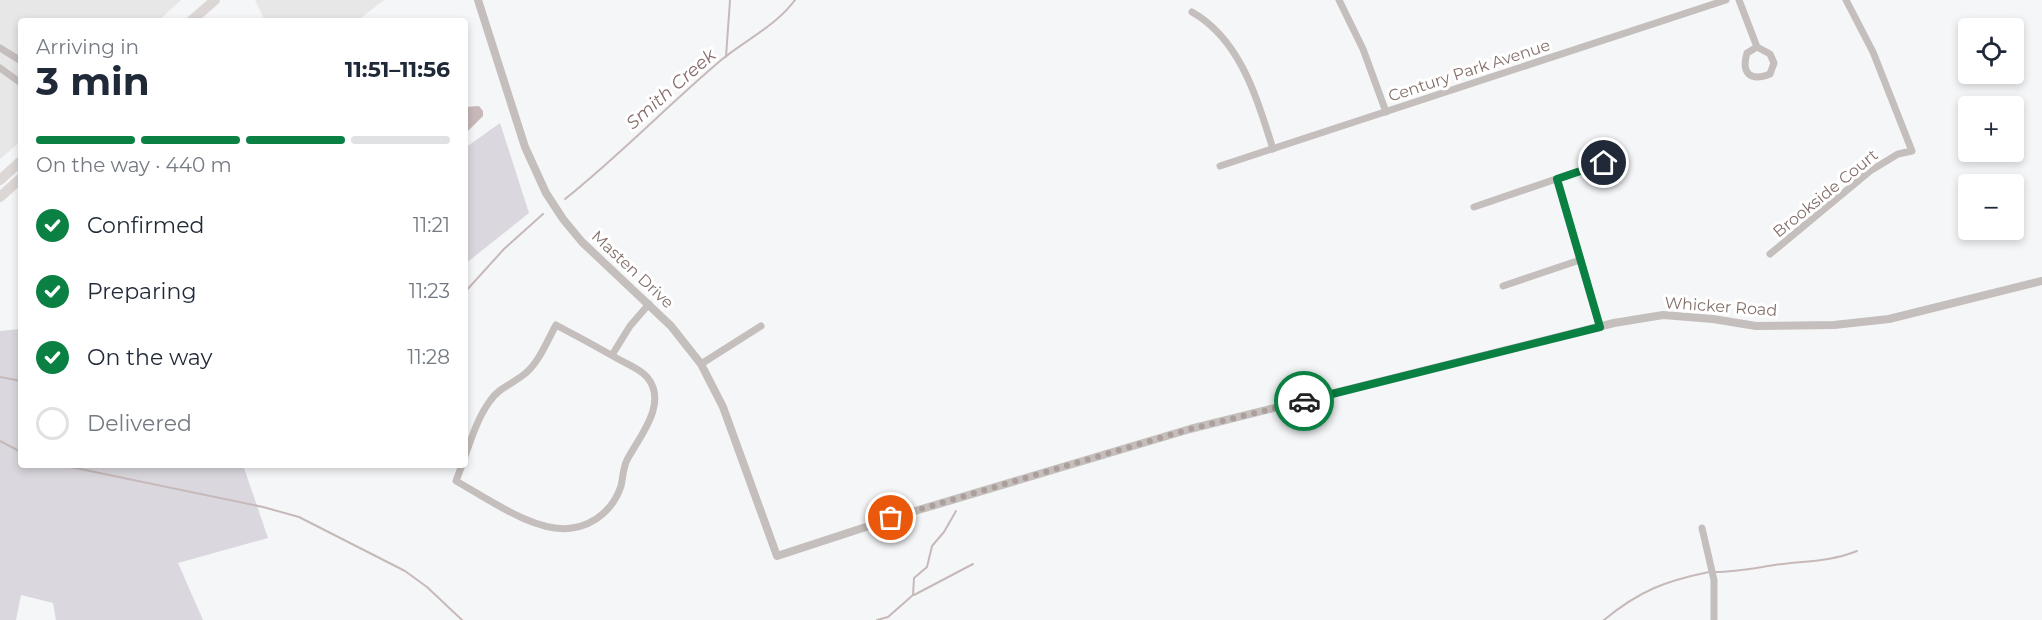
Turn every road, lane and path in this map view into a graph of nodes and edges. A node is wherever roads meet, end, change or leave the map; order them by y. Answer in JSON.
{"nodes":[{"id":1,"x":215,"y":0,"type":"edge"},
{"id":2,"x":478,"y":0,"type":"edge"},
{"id":3,"x":1339,"y":0,"type":"edge"},
{"id":4,"x":1726,"y":0,"type":"edge"},
{"id":5,"x":1739,"y":0,"type":"edge"},
{"id":6,"x":1846,"y":0,"type":"edge"},
{"id":7,"x":1709,"y":3,"type":"edge"},
{"id":8,"x":1192,"y":12,"type":"dead end"},
{"id":9,"x":194,"y":18,"type":"edge"},
{"id":10,"x":1757,"y":47,"type":"junction"},
{"id":11,"x":0,"y":48,"type":"edge"},
{"id":12,"x":18,"y":59,"type":"edge"},
{"id":13,"x":0,"y":68,"type":"edge"},
{"id":14,"x":18,"y":81,"type":"edge"},
{"id":15,"x":1386,"y":112,"type":"junction"},
{"id":16,"x":1273,"y":149,"type":"junction"},
{"id":17,"x":1600,"y":153,"type":"dead end"},
{"id":18,"x":1604,"y":163,"type":"junction"},
{"id":19,"x":18,"y":164,"type":"edge"},
{"id":20,"x":1220,"y":166,"type":"dead end"},
{"id":21,"x":1607,"y":173,"type":"dead end"},
{"id":22,"x":1557,"y":179,"type":"junction"},
{"id":23,"x":0,"y":180,"type":"edge"},
{"id":24,"x":18,"y":181,"type":"edge"},
{"id":25,"x":0,"y":197,"type":"edge"},
{"id":26,"x":1474,"y":207,"type":"dead end"},
{"id":27,"x":1770,"y":255,"type":"dead end"},
{"id":28,"x":1580,"y":260,"type":"junction"},
{"id":29,"x":2042,"y":281,"type":"edge"},
{"id":30,"x":1503,"y":286,"type":"dead end"},
{"id":31,"x":649,"y":304,"type":"junction"},
{"id":32,"x":761,"y":326,"type":"dead end"},
{"id":33,"x":1600,"y":327,"type":"junction"},
{"id":34,"x":612,"y":355,"type":"junction"},
{"id":35,"x":701,"y":364,"type":"junction"},
{"id":36,"x":468,"y":448,"type":"edge"},
{"id":37,"x":461,"y":468,"type":"edge"},
{"id":38,"x":1702,"y":528,"type":"dead end"},
{"id":39,"x":777,"y":556,"type":"joint"},
{"id":40,"x":1714,"y":620,"type":"edge"}],
"edges":[{"from":1,"to":9,"type":"main road"},
{"from":2,"to":31,"type":"street","name":"Masten Drive"},
{"from":3,"to":15,"type":"street"},
{"from":4,"to":7,"type":"street","name":"Century Park Avenue"},
{"from":5,"to":10,"type":"street"},
{"from":6,"to":27,"type":"street","name":"Brookside Court"},
{"from":7,"to":15,"type":"street","name":"Century Park Avenue"},
{"from":8,"to":16,"type":"street"},
{"from":10,"to":10,"type":"street"},
{"from":11,"to":12,"type":"street"},
{"from":13,"to":14,"type":"street"},
{"from":15,"to":16,"type":"street","name":"Century Park Avenue"},
{"from":16,"to":20,"type":"street","name":"Century Park Avenue"},
{"from":17,"to":18,"type":"street"},
{"from":18,"to":21,"type":"street"},
{"from":18,"to":22,"type":"street"},
{"from":19,"to":23,"type":"main road"},
{"from":22,"to":26,"type":"street"},
{"from":22,"to":28,"type":"street"},
{"from":24,"to":25,"type":"main road"},
{"from":28,"to":30,"type":"street"},
{"from":28,"to":33,"type":"street"},
{"from":29,"to":33,"type":"street","name":"Whicker Road"},
{"from":31,"to":34,"type":"street"},
{"from":31,"to":35,"type":"street","name":"Masten Drive"},
{"from":32,"to":35,"type":"street"},
{"from":33,"to":39,"type":"street","name":"Whicker Road"},
{"from":34,"to":36,"type":"street"},
{"from":34,"to":37,"type":"street"},
{"from":35,"to":39,"type":"street","name":"Masten Drive"},
{"from":38,"to":40,"type":"street"}]}
